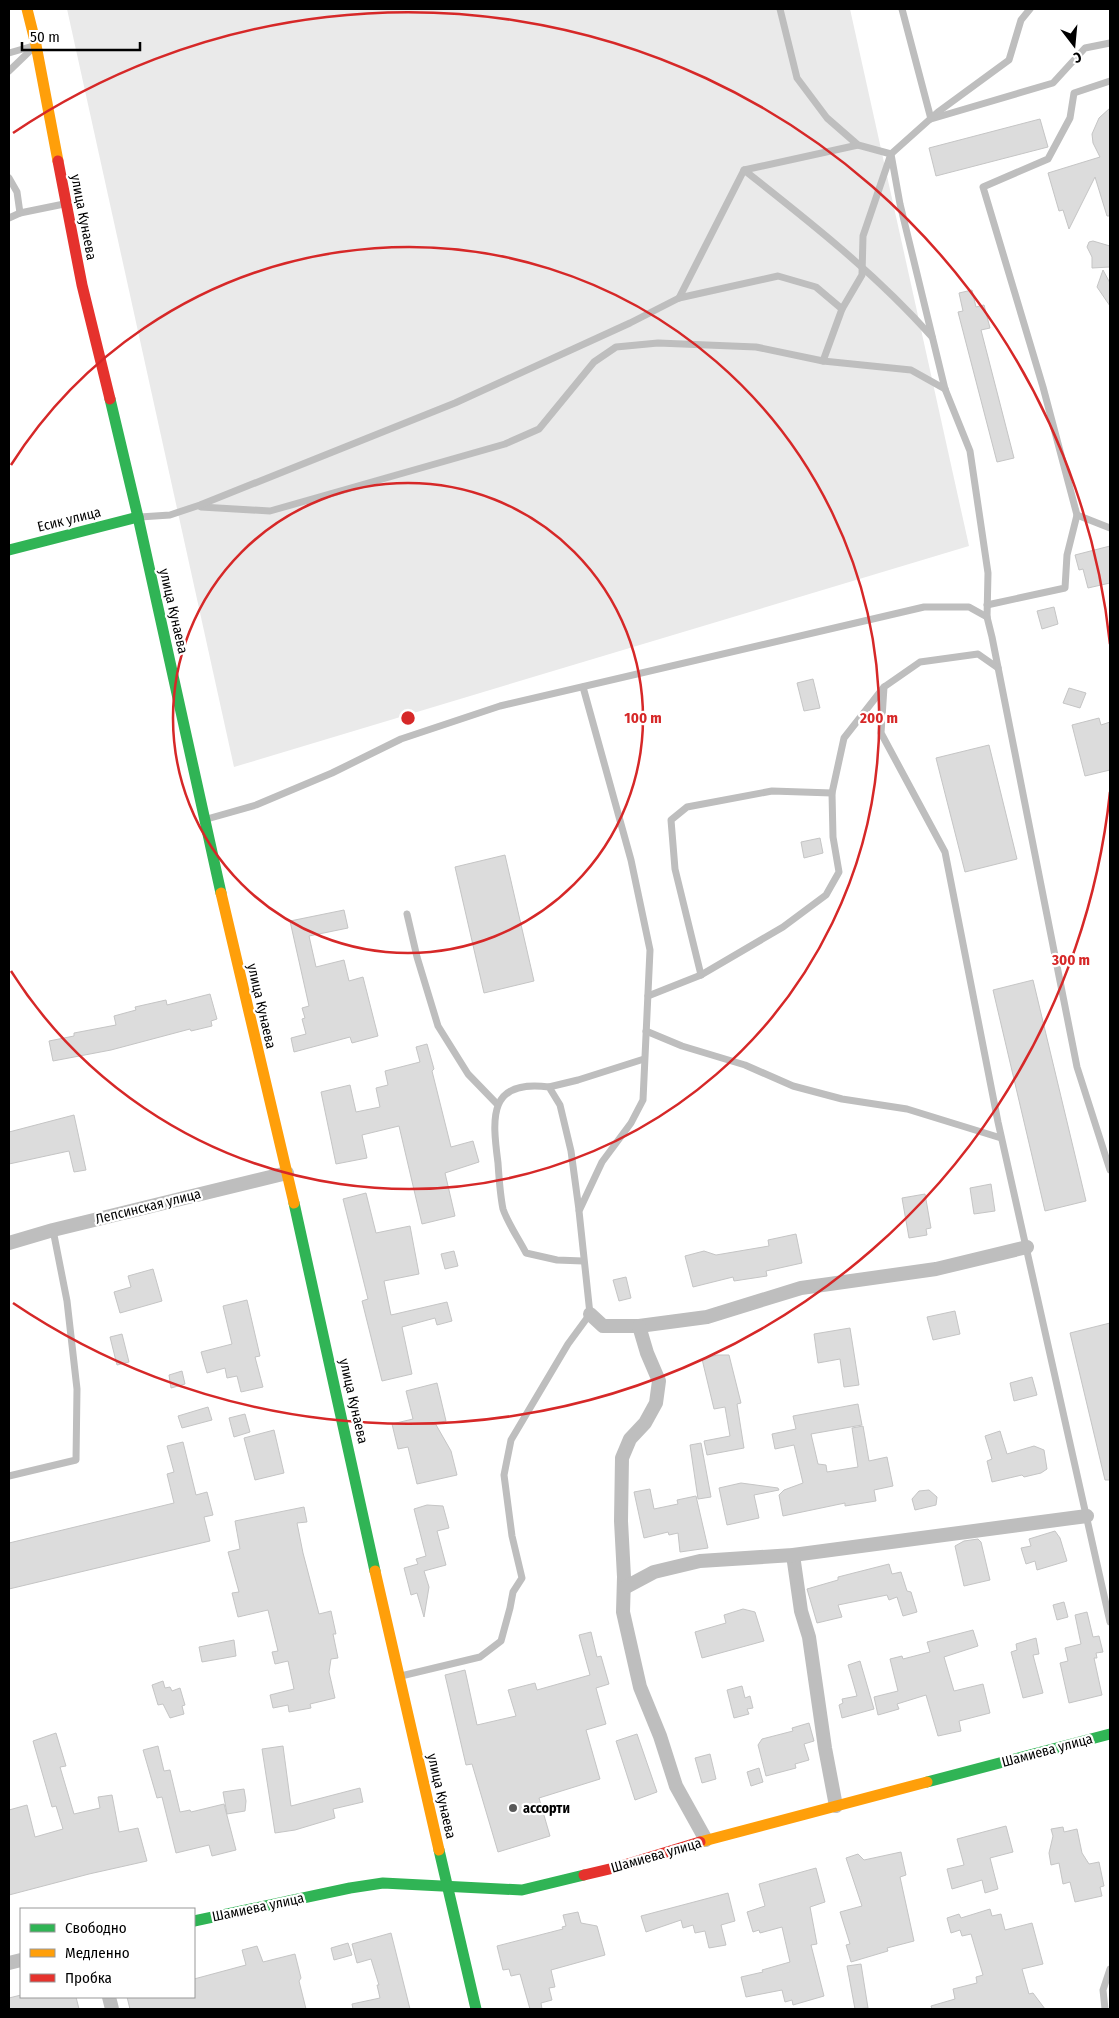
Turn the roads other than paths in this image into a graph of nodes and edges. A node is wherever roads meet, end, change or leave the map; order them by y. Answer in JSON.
{"nodes":[{"id":1,"x":27,"y":9,"type":"edge"},
{"id":2,"x":780,"y":9,"type":"edge"},
{"id":3,"x":902,"y":9,"type":"edge"},
{"id":4,"x":1030,"y":9,"type":"edge"},
{"id":5,"x":1110,"y":43,"type":"edge"},
{"id":6,"x":36,"y":45,"type":"junction"},
{"id":7,"x":9,"y":53,"type":"edge"},
{"id":8,"x":9,"y":71,"type":"edge"},
{"id":9,"x":1110,"y":81,"type":"edge"},
{"id":10,"x":931,"y":118,"type":"junction"},
{"id":11,"x":858,"y":145,"type":"junction"},
{"id":12,"x":891,"y":154,"type":"junction"},
{"id":13,"x":744,"y":170,"type":"junction"},
{"id":14,"x":9,"y":178,"type":"edge"},
{"id":15,"x":66,"y":203,"type":"junction"},
{"id":16,"x":20,"y":213,"type":"junction"},
{"id":17,"x":9,"y":218,"type":"edge"},
{"id":18,"x":862,"y":266,"type":"junction"},
{"id":19,"x":679,"y":298,"type":"junction"},
{"id":20,"x":842,"y":309,"type":"junction"},
{"id":21,"x":933,"y":339,"type":"junction"},
{"id":22,"x":823,"y":361,"type":"junction"},
{"id":23,"x":945,"y":389,"type":"junction"},
{"id":24,"x":195,"y":507,"type":"junction"},
{"id":25,"x":1077,"y":515,"type":"junction"},
{"id":26,"x":138,"y":517,"type":"junction"},
{"id":27,"x":1110,"y":528,"type":"edge"},
{"id":28,"x":9,"y":550,"type":"edge"},
{"id":29,"x":987,"y":605,"type":"junction"},
{"id":30,"x":987,"y":617,"type":"junction"},
{"id":31,"x":998,"y":668,"type":"junction"},
{"id":32,"x":583,"y":687,"type":"junction"},
{"id":33,"x":884,"y":687,"type":"junction"},
{"id":34,"x":832,"y":793,"type":"junction"},
{"id":35,"x":206,"y":819,"type":"junction"},
{"id":36,"x":407,"y":914,"type":"dead end"},
{"id":37,"x":701,"y":975,"type":"junction"},
{"id":38,"x":648,"y":996,"type":"junction"},
{"id":39,"x":646,"y":1031,"type":"junction"},
{"id":40,"x":644,"y":1059,"type":"junction"},
{"id":41,"x":549,"y":1087,"type":"junction"},
{"id":42,"x":496,"y":1104,"type":"junction"},
{"id":43,"x":1001,"y":1138,"type":"junction"},
{"id":44,"x":1110,"y":1170,"type":"edge"},
{"id":45,"x":288,"y":1173,"type":"junction"},
{"id":46,"x":579,"y":1211,"type":"junction"},
{"id":47,"x":53,"y":1230,"type":"junction"},
{"id":48,"x":9,"y":1243,"type":"edge"},
{"id":49,"x":1027,"y":1247,"type":"junction"},
{"id":50,"x":583,"y":1261,"type":"junction"},
{"id":51,"x":590,"y":1314,"type":"junction"},
{"id":52,"x":639,"y":1326,"type":"junction"},
{"id":53,"x":9,"y":1476,"type":"edge"},
{"id":54,"x":1087,"y":1516,"type":"junction"},
{"id":55,"x":793,"y":1554,"type":"junction"},
{"id":56,"x":624,"y":1588,"type":"junction"},
{"id":57,"x":1110,"y":1622,"type":"edge"},
{"id":58,"x":399,"y":1676,"type":"junction"},
{"id":59,"x":1110,"y":1734,"type":"edge"},
{"id":60,"x":836,"y":1806,"type":"junction"},
{"id":61,"x":706,"y":1840,"type":"junction"},
{"id":62,"x":448,"y":1886,"type":"junction"},
{"id":63,"x":195,"y":1921,"type":"edge"},
{"id":64,"x":1110,"y":1969,"type":"edge"},
{"id":65,"x":476,"y":2009,"type":"edge"},
{"id":66,"x":1105,"y":2009,"type":"edge"}],
"edges":[{"from":1,"to":6,"type":"main road","name":"улица Кунаева"},
{"from":2,"to":11,"type":"lane"},
{"from":3,"to":10,"type":"lane"},
{"from":4,"to":10,"type":"lane"},
{"from":5,"to":10,"type":"lane"},
{"from":6,"to":7,"type":"lane"},
{"from":6,"to":8,"type":"lane"},
{"from":6,"to":15,"type":"main road","name":"улица Кунаева"},
{"from":9,"to":25,"type":"lane"},
{"from":10,"to":12,"type":"lane"},
{"from":11,"to":12,"type":"lane"},
{"from":11,"to":13,"type":"lane"},
{"from":12,"to":18,"type":"lane"},
{"from":12,"to":21,"type":"lane"},
{"from":13,"to":18,"type":"lane"},
{"from":13,"to":19,"type":"lane"},
{"from":14,"to":16,"type":"lane"},
{"from":15,"to":16,"type":"lane"},
{"from":15,"to":26,"type":"main road","name":"улица Кунаева"},
{"from":16,"to":17,"type":"lane"},
{"from":18,"to":20,"type":"lane"},
{"from":18,"to":21,"type":"lane"},
{"from":19,"to":20,"type":"lane"},
{"from":19,"to":24,"type":"lane"},
{"from":20,"to":22,"type":"lane"},
{"from":21,"to":23,"type":"lane"},
{"from":22,"to":23,"type":"lane"},
{"from":22,"to":24,"type":"lane"},
{"from":23,"to":29,"type":"lane"},
{"from":24,"to":26,"type":"lane"},
{"from":25,"to":27,"type":"lane"},
{"from":25,"to":29,"type":"lane"},
{"from":26,"to":28,"type":"main road","name":"Есик улица"},
{"from":26,"to":35,"type":"main road","name":"улица Кунаева"},
{"from":29,"to":30,"type":"lane"},
{"from":30,"to":31,"type":"lane"},
{"from":30,"to":32,"type":"lane"},
{"from":31,"to":33,"type":"lane"},
{"from":31,"to":44,"type":"lane"},
{"from":32,"to":35,"type":"lane"},
{"from":32,"to":38,"type":"lane"},
{"from":33,"to":34,"type":"lane"},
{"from":33,"to":43,"type":"lane"},
{"from":34,"to":37,"type":"lane"},
{"from":34,"to":37,"type":"lane"},
{"from":35,"to":45,"type":"main road","name":"улица Кунаева"},
{"from":36,"to":42,"type":"lane"},
{"from":37,"to":38,"type":"lane"},
{"from":38,"to":39,"type":"lane"},
{"from":39,"to":40,"type":"lane"},
{"from":39,"to":43,"type":"lane"},
{"from":40,"to":41,"type":"lane"},
{"from":40,"to":46,"type":"lane"},
{"from":41,"to":42,"type":"lane"},
{"from":41,"to":46,"type":"lane"},
{"from":42,"to":50,"type":"lane"},
{"from":43,"to":49,"type":"lane"},
{"from":45,"to":47,"type":"street","name":"Лепсинская улица"},
{"from":45,"to":58,"type":"main road","name":"улица Кунаева"},
{"from":46,"to":50,"type":"lane"},
{"from":47,"to":48,"type":"street","name":"Лепсинская улица"},
{"from":47,"to":53,"type":"lane"},
{"from":49,"to":52,"type":"street"},
{"from":49,"to":54,"type":"lane"},
{"from":50,"to":51,"type":"lane"},
{"from":51,"to":52,"type":"street"},
{"from":51,"to":58,"type":"lane"},
{"from":52,"to":56,"type":"street"},
{"from":54,"to":55,"type":"street"},
{"from":54,"to":57,"type":"lane"},
{"from":55,"to":56,"type":"street"},
{"from":55,"to":60,"type":"street"},
{"from":56,"to":61,"type":"street"},
{"from":58,"to":62,"type":"main road","name":"улица Кунаева"},
{"from":59,"to":60,"type":"main road","name":"Шамиева улица"},
{"from":60,"to":61,"type":"main road","name":"Шамиева улица"},
{"from":61,"to":62,"type":"main road","name":"Шамиева улица"},
{"from":62,"to":63,"type":"main road","name":"Шамиева улица"},
{"from":62,"to":65,"type":"main road","name":"улица Кунаева"},
{"from":64,"to":66,"type":"lane"}]}
